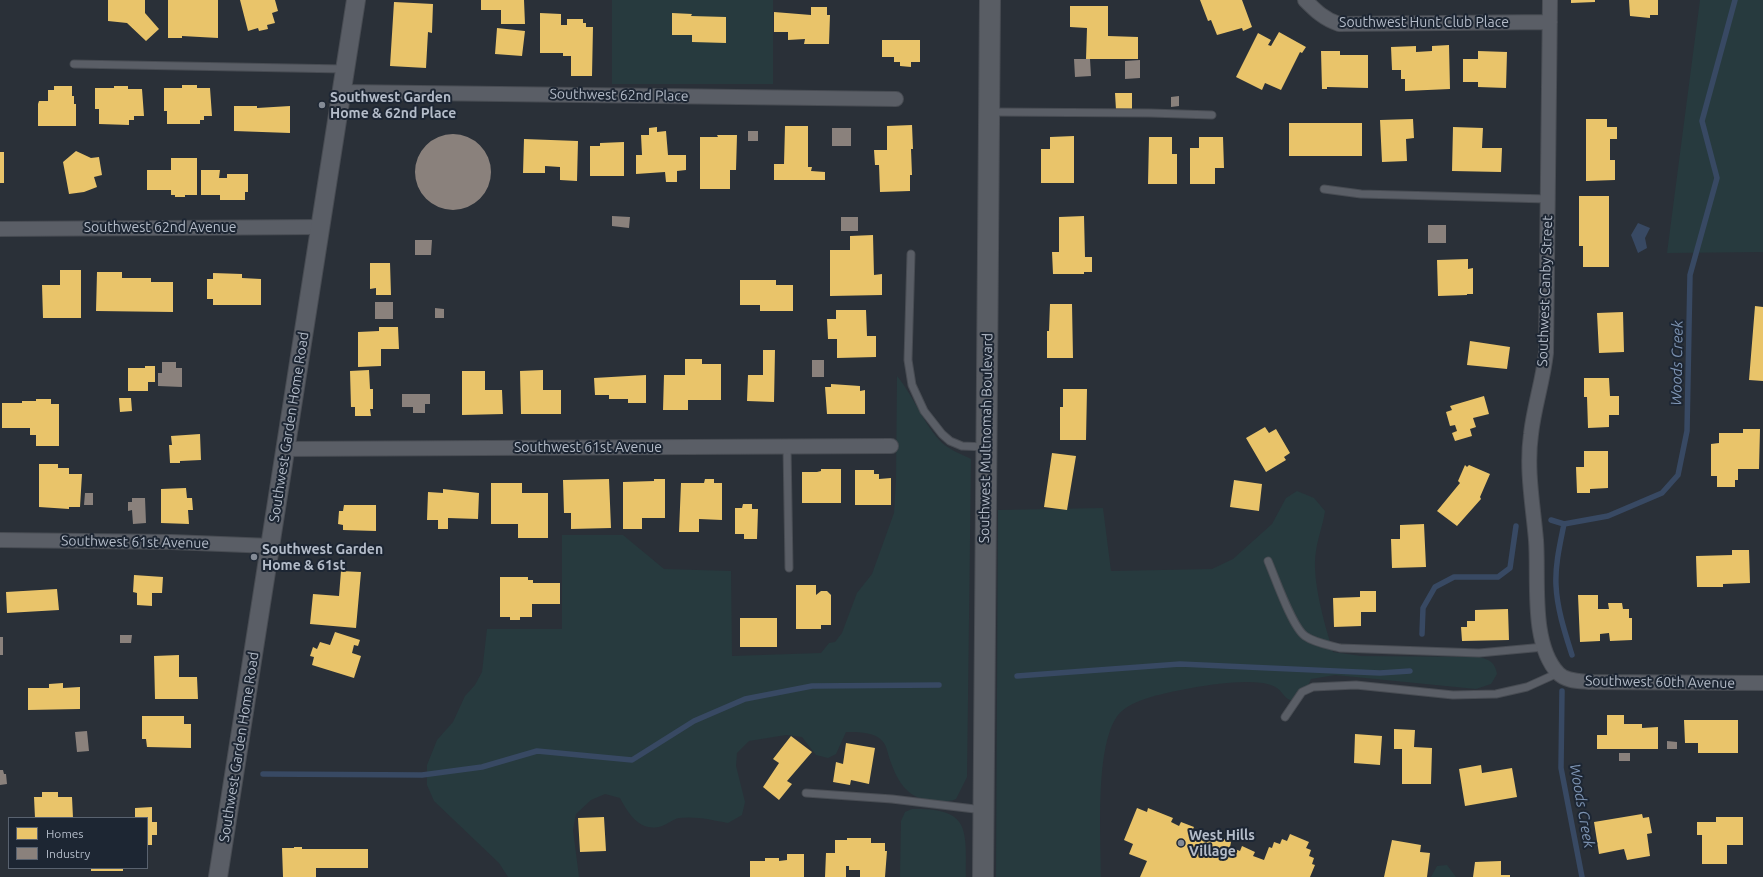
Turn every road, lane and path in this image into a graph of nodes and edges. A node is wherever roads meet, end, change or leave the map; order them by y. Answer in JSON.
{"nodes":[{"id":1,"x":356,"y":0,"type":"edge"},
{"id":2,"x":990,"y":0,"type":"edge"},
{"id":3,"x":1306,"y":0,"type":"edge"},
{"id":4,"x":1550,"y":0,"type":"edge"},
{"id":5,"x":1550,"y":22,"type":"junction"},
{"id":6,"x":74,"y":64,"type":"dead end"},
{"id":7,"x":346,"y":69,"type":"junction"},
{"id":8,"x":342,"y":92,"type":"junction"},
{"id":9,"x":896,"y":99,"type":"dead end"},
{"id":10,"x":990,"y":112,"type":"junction"},
{"id":11,"x":1212,"y":115,"type":"dead end"},
{"id":12,"x":1324,"y":189,"type":"dead end"},
{"id":13,"x":1548,"y":199,"type":"junction"},
{"id":14,"x":321,"y":227,"type":"junction"},
{"id":15,"x":0,"y":229,"type":"edge"},
{"id":16,"x":911,"y":254,"type":"dead end"},
{"id":17,"x":787,"y":446,"type":"junction"},
{"id":18,"x":891,"y":446,"type":"dead end"},
{"id":19,"x":986,"y":447,"type":"junction"},
{"id":20,"x":284,"y":449,"type":"junction"},
{"id":21,"x":0,"y":540,"type":"edge"},
{"id":22,"x":271,"y":546,"type":"junction"},
{"id":23,"x":1268,"y":561,"type":"dead end"},
{"id":24,"x":789,"y":568,"type":"dead end"},
{"id":25,"x":1544,"y":647,"type":"junction"},
{"id":26,"x":1558,"y":673,"type":"junction"},
{"id":27,"x":1763,"y":683,"type":"edge"},
{"id":28,"x":1284,"y":717,"type":"dead end"},
{"id":29,"x":806,"y":793,"type":"dead end"},
{"id":30,"x":983,"y":810,"type":"junction"},
{"id":31,"x":218,"y":877,"type":"edge"},
{"id":32,"x":983,"y":877,"type":"edge"}],
"edges":[{"from":1,"to":7,"type":"street","name":"Southwest Garden Home Road"},
{"from":2,"to":10,"type":"main road","name":"Southwest Multnomah Boulevard"},
{"from":3,"to":5,"type":"street","name":"Southwest Hunt Club Place"},
{"from":4,"to":5,"type":"street","name":"Southwest Canby Street"},
{"from":5,"to":13,"type":"street","name":"Southwest Canby Street"},
{"from":6,"to":7,"type":"lane"},
{"from":7,"to":8,"type":"street","name":"Southwest Garden Home Road"},
{"from":8,"to":9,"type":"street","name":"Southwest 62nd Place"},
{"from":8,"to":14,"type":"street","name":"Southwest Garden Home Road"},
{"from":10,"to":11,"type":"lane"},
{"from":10,"to":19,"type":"main road","name":"Southwest Multnomah Boulevard"},
{"from":12,"to":13,"type":"lane"},
{"from":13,"to":25,"type":"street","name":"Southwest Canby Street"},
{"from":14,"to":15,"type":"street","name":"Southwest 62nd Avenue"},
{"from":14,"to":20,"type":"street","name":"Southwest Garden Home Road"},
{"from":16,"to":19,"type":"lane"},
{"from":17,"to":18,"type":"street","name":"Southwest 61st Avenue"},
{"from":17,"to":20,"type":"street","name":"Southwest 61st Avenue"},
{"from":17,"to":24,"type":"lane"},
{"from":19,"to":30,"type":"main road","name":"Southwest Multnomah Boulevard"},
{"from":20,"to":22,"type":"street","name":"Southwest Garden Home Road"},
{"from":21,"to":22,"type":"street","name":"Southwest 61st Avenue"},
{"from":22,"to":31,"type":"street","name":"Southwest Garden Home Road"},
{"from":23,"to":25,"type":"lane"},
{"from":25,"to":26,"type":"street","name":"Southwest Canby Street"},
{"from":26,"to":27,"type":"street","name":"Southwest 60th Avenue"},
{"from":26,"to":28,"type":"lane"},
{"from":29,"to":30,"type":"lane"},
{"from":30,"to":32,"type":"main road","name":"Southwest Multnomah Boulevard"}]}
